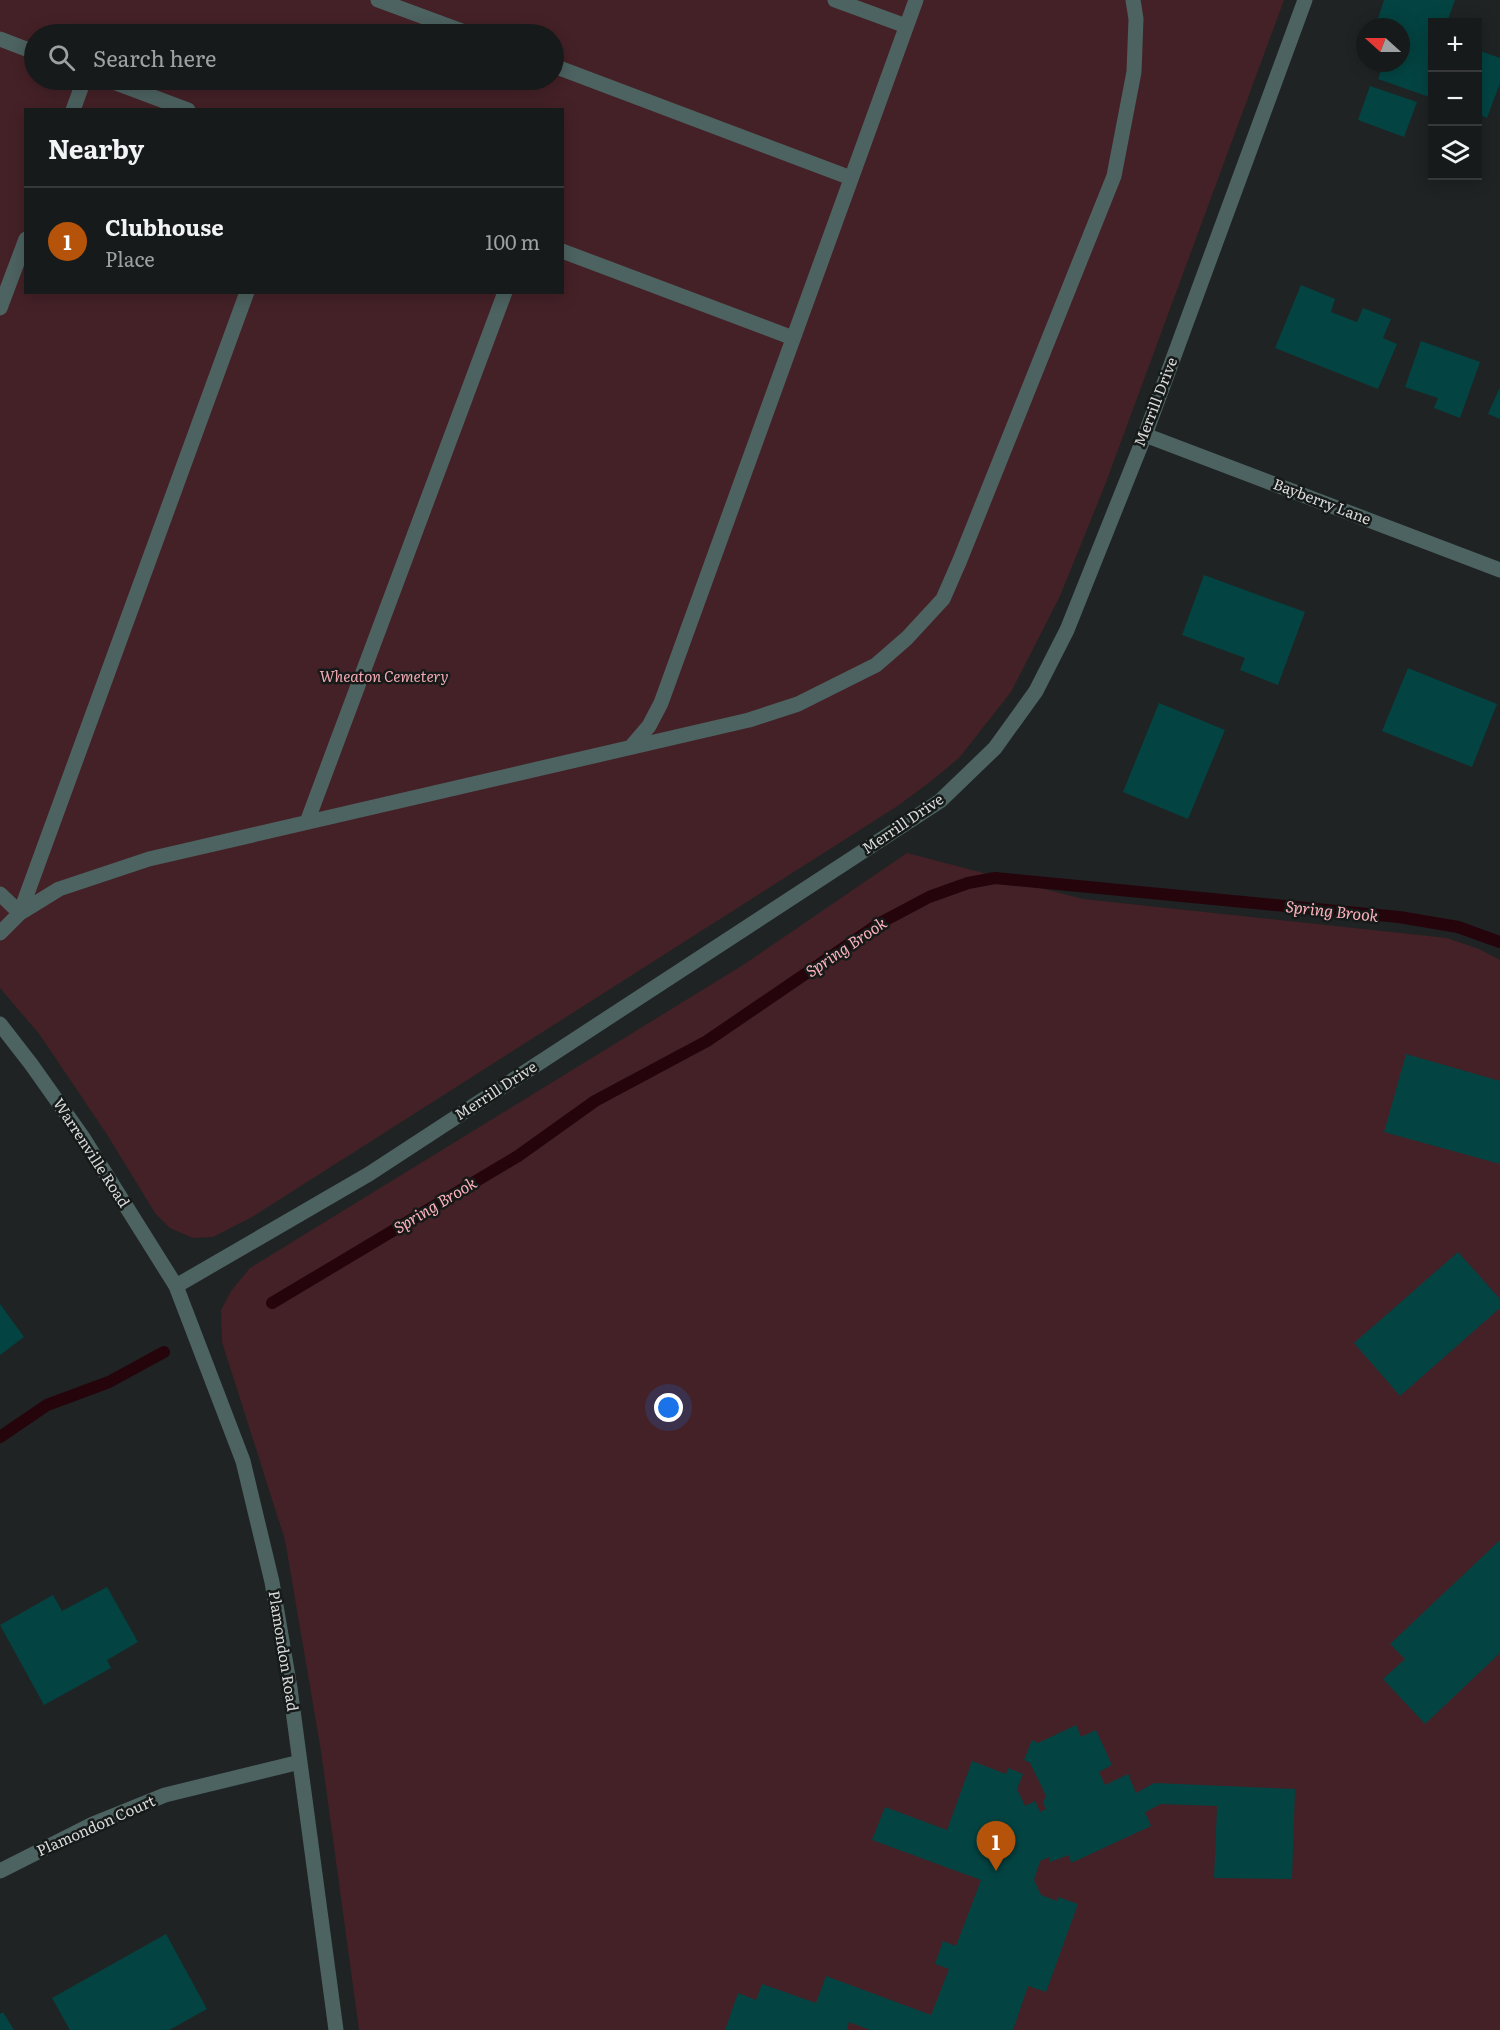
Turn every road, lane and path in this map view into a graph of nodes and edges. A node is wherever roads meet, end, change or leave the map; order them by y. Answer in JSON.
{"nodes":[{"id":1,"x":378,"y":0,"type":"edge"},
{"id":2,"x":835,"y":0,"type":"edge"},
{"id":3,"x":916,"y":0,"type":"edge"},
{"id":4,"x":1133,"y":0,"type":"edge"},
{"id":5,"x":1305,"y":0,"type":"edge"},
{"id":6,"x":443,"y":24,"type":"edge"},
{"id":7,"x":906,"y":26,"type":"junction"},
{"id":8,"x":0,"y":39,"type":"edge"},
{"id":9,"x":24,"y":48,"type":"edge"},
{"id":10,"x":564,"y":70,"type":"edge"},
{"id":11,"x":80,"y":90,"type":"edge"},
{"id":12,"x":135,"y":90,"type":"edge"},
{"id":13,"x":74,"y":108,"type":"edge"},
{"id":14,"x":183,"y":108,"type":"edge"},
{"id":15,"x":851,"y":178,"type":"junction"},
{"id":16,"x":24,"y":244,"type":"edge"},
{"id":17,"x":564,"y":252,"type":"edge"},
{"id":18,"x":246,"y":294,"type":"edge"},
{"id":19,"x":504,"y":294,"type":"edge"},
{"id":20,"x":0,"y":308,"type":"edge"},
{"id":21,"x":793,"y":338,"type":"junction"},
{"id":22,"x":1145,"y":435,"type":"junction"},
{"id":23,"x":1500,"y":570,"type":"edge"},
{"id":24,"x":631,"y":747,"type":"junction"},
{"id":25,"x":307,"y":822,"type":"junction"},
{"id":26,"x":0,"y":894,"type":"edge"},
{"id":27,"x":20,"y":913,"type":"junction"},
{"id":28,"x":0,"y":933,"type":"edge"},
{"id":29,"x":0,"y":1024,"type":"edge"},
{"id":30,"x":176,"y":1286,"type":"junction"},
{"id":31,"x":300,"y":1762,"type":"junction"},
{"id":32,"x":0,"y":1871,"type":"edge"},
{"id":33,"x":336,"y":2030,"type":"edge"}],
"edges":[{"from":1,"to":6,"type":"street"},
{"from":2,"to":7,"type":"street"},
{"from":3,"to":7,"type":"street"},
{"from":4,"to":24,"type":"street"},
{"from":5,"to":22,"type":"street","name":"Merrill Drive"},
{"from":7,"to":15,"type":"street"},
{"from":8,"to":9,"type":"street"},
{"from":10,"to":15,"type":"street"},
{"from":11,"to":13,"type":"street"},
{"from":12,"to":14,"type":"street"},
{"from":15,"to":21,"type":"street"},
{"from":16,"to":20,"type":"street"},
{"from":17,"to":21,"type":"street"},
{"from":18,"to":27,"type":"street"},
{"from":19,"to":25,"type":"street"},
{"from":21,"to":24,"type":"street"},
{"from":22,"to":23,"type":"street","name":"Bayberry Lane"},
{"from":22,"to":30,"type":"street","name":"Merrill Drive"},
{"from":24,"to":25,"type":"street"},
{"from":25,"to":27,"type":"street"},
{"from":26,"to":27,"type":"street"},
{"from":27,"to":28,"type":"street"},
{"from":29,"to":30,"type":"street","name":"Warrenville Road"},
{"from":30,"to":31,"type":"street","name":"Plamondon Road"},
{"from":31,"to":32,"type":"street","name":"Plamondon Court"},
{"from":31,"to":33,"type":"street","name":"Plamondon Road"}]}
